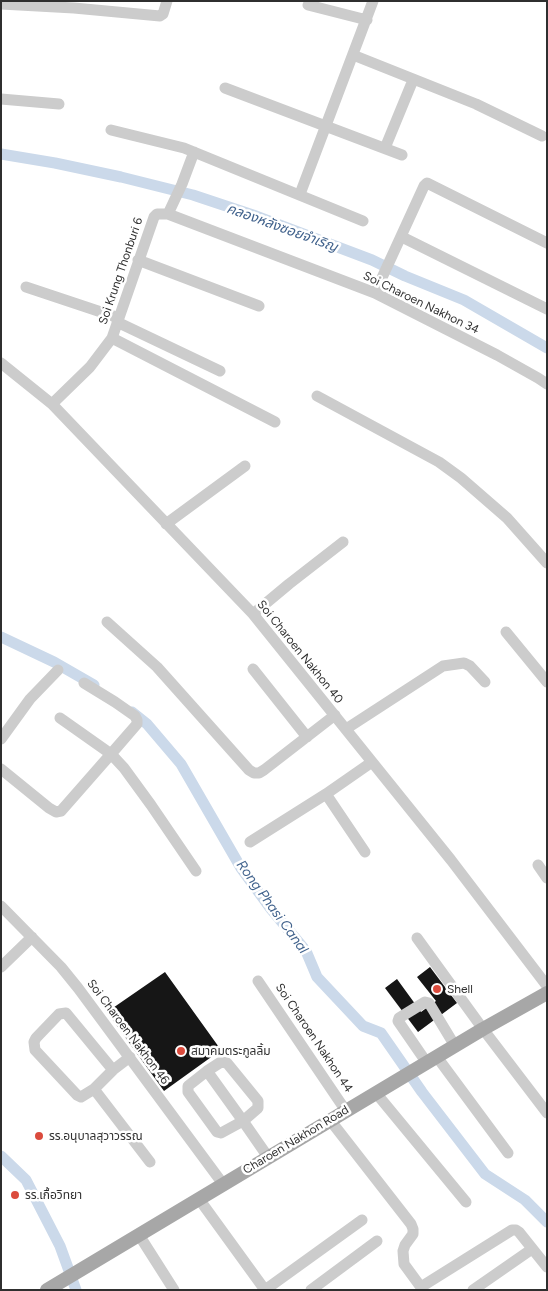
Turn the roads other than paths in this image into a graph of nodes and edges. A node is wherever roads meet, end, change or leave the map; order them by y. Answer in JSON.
{"nodes":[{"id":1,"x":167,"y":1,"type":"edge"},
{"id":2,"x":374,"y":1,"type":"edge"},
{"id":3,"x":1,"y":4,"type":"edge"},
{"id":4,"x":308,"y":5,"type":"dead end"},
{"id":5,"x":367,"y":20,"type":"junction"},
{"id":6,"x":353,"y":55,"type":"junction"},
{"id":7,"x":413,"y":80,"type":"junction"},
{"id":8,"x":225,"y":88,"type":"dead end"},
{"id":9,"x":1,"y":99,"type":"edge"},
{"id":10,"x":59,"y":104,"type":"dead end"},
{"id":11,"x":326,"y":126,"type":"junction"},
{"id":12,"x":111,"y":130,"type":"dead end"},
{"id":13,"x":542,"y":136,"type":"dead end"},
{"id":14,"x":385,"y":148,"type":"junction"},
{"id":15,"x":194,"y":152,"type":"junction"},
{"id":16,"x":402,"y":155,"type":"dead end"},
{"id":17,"x":300,"y":194,"type":"junction"},
{"id":18,"x":168,"y":214,"type":"junction"},
{"id":19,"x":363,"y":221,"type":"dead end"},
{"id":20,"x":402,"y":237,"type":"junction"},
{"id":21,"x":547,"y":244,"type":"edge"},
{"id":22,"x":138,"y":260,"type":"junction"},
{"id":23,"x":26,"y":287,"type":"dead end"},
{"id":24,"x":375,"y":294,"type":"junction"},
{"id":25,"x":258,"y":306,"type":"dead end"},
{"id":26,"x":547,"y":309,"type":"edge"},
{"id":27,"x":118,"y":320,"type":"junction"},
{"id":28,"x":112,"y":338,"type":"junction"},
{"id":29,"x":1,"y":363,"type":"edge"},
{"id":30,"x":220,"y":371,"type":"dead end"},
{"id":31,"x":547,"y":384,"type":"edge"},
{"id":32,"x":317,"y":396,"type":"dead end"},
{"id":33,"x":52,"y":404,"type":"junction"},
{"id":34,"x":275,"y":422,"type":"dead end"},
{"id":35,"x":245,"y":466,"type":"dead end"},
{"id":36,"x":166,"y":524,"type":"junction"},
{"id":37,"x":343,"y":542,"type":"dead end"},
{"id":38,"x":547,"y":563,"type":"edge"},
{"id":39,"x":253,"y":614,"type":"junction"},
{"id":40,"x":108,"y":622,"type":"dead end"},
{"id":41,"x":506,"y":632,"type":"dead end"},
{"id":42,"x":253,"y":669,"type":"dead end"},
{"id":43,"x":58,"y":670,"type":"dead end"},
{"id":44,"x":485,"y":682,"type":"dead end"},
{"id":45,"x":547,"y":682,"type":"edge"},
{"id":46,"x":84,"y":683,"type":"dead end"},
{"id":47,"x":335,"y":716,"type":"junction"},
{"id":48,"x":60,"y":718,"type":"dead end"},
{"id":49,"x":346,"y":729,"type":"junction"},
{"id":50,"x":307,"y":737,"type":"junction"},
{"id":51,"x":1,"y":739,"type":"edge"},
{"id":52,"x":111,"y":754,"type":"junction"},
{"id":53,"x":372,"y":762,"type":"junction"},
{"id":54,"x":1,"y":769,"type":"edge"},
{"id":55,"x":326,"y":794,"type":"junction"},
{"id":56,"x":250,"y":842,"type":"dead end"},
{"id":57,"x":366,"y":852,"type":"dead end"},
{"id":58,"x":538,"y":865,"type":"dead end"},
{"id":59,"x":196,"y":871,"type":"dead end"},
{"id":60,"x":547,"y":878,"type":"edge"},
{"id":61,"x":1,"y":906,"type":"edge"},
{"id":62,"x":32,"y":937,"type":"junction"},
{"id":63,"x":417,"y":938,"type":"dead end"},
{"id":64,"x":1,"y":967,"type":"edge"},
{"id":65,"x":258,"y":981,"type":"dead end"},
{"id":66,"x":547,"y":986,"type":"edge"},
{"id":67,"x":547,"y":993,"type":"edge"},
{"id":68,"x":483,"y":1029,"type":"junction"},
{"id":69,"x":455,"y":1046,"type":"junction"},
{"id":70,"x":130,"y":1057,"type":"junction"},
{"id":71,"x":432,"y":1060,"type":"junction"},
{"id":72,"x":113,"y":1070,"type":"junction"},
{"id":73,"x":207,"y":1072,"type":"junction"},
{"id":74,"x":94,"y":1089,"type":"junction"},
{"id":75,"x":376,"y":1093,"type":"junction"},
{"id":76,"x":346,"y":1111,"type":"junction"},
{"id":77,"x":547,"y":1113,"type":"edge"},
{"id":78,"x":330,"y":1120,"type":"junction"},
{"id":79,"x":243,"y":1121,"type":"junction"},
{"id":80,"x":508,"y":1153,"type":"dead end"},
{"id":81,"x":268,"y":1157,"type":"junction"},
{"id":82,"x":150,"y":1162,"type":"dead end"},
{"id":83,"x":223,"y":1184,"type":"junction"},
{"id":84,"x":199,"y":1199,"type":"junction"},
{"id":85,"x":466,"y":1202,"type":"dead end"},
{"id":86,"x":362,"y":1220,"type":"dead end"},
{"id":87,"x":139,"y":1235,"type":"junction"},
{"id":88,"x":377,"y":1241,"type":"dead end"},
{"id":89,"x":532,"y":1249,"type":"junction"},
{"id":90,"x":547,"y":1267,"type":"edge"},
{"id":91,"x":422,"y":1288,"type":"edge"},
{"id":92,"x":47,"y":1290,"type":"edge"},
{"id":93,"x":174,"y":1290,"type":"edge"},
{"id":94,"x":265,"y":1290,"type":"edge"},
{"id":95,"x":311,"y":1290,"type":"edge"},
{"id":96,"x":473,"y":1290,"type":"edge"}],
"edges":[{"from":1,"to":3,"type":"street"},
{"from":2,"to":5,"type":"street"},
{"from":4,"to":5,"type":"street"},
{"from":5,"to":6,"type":"street"},
{"from":6,"to":7,"type":"street"},
{"from":6,"to":11,"type":"street"},
{"from":7,"to":13,"type":"street"},
{"from":7,"to":14,"type":"street"},
{"from":8,"to":11,"type":"street"},
{"from":9,"to":10,"type":"street"},
{"from":11,"to":14,"type":"street"},
{"from":11,"to":17,"type":"street"},
{"from":12,"to":15,"type":"street"},
{"from":14,"to":16,"type":"street"},
{"from":15,"to":17,"type":"street"},
{"from":15,"to":18,"type":"street"},
{"from":17,"to":19,"type":"street"},
{"from":18,"to":22,"type":"street","name":"Soi Krung Thonburi 6"},
{"from":18,"to":24,"type":"street","name":"Soi Charoen Nakhon 34"},
{"from":20,"to":21,"type":"street"},
{"from":20,"to":24,"type":"street"},
{"from":20,"to":26,"type":"street"},
{"from":22,"to":25,"type":"street"},
{"from":22,"to":27,"type":"street","name":"Soi Krung Thonburi 6"},
{"from":23,"to":27,"type":"street"},
{"from":24,"to":31,"type":"street","name":"Soi Charoen Nakhon 34"},
{"from":27,"to":28,"type":"street","name":"Soi Krung Thonburi 6"},
{"from":27,"to":30,"type":"street"},
{"from":28,"to":33,"type":"street","name":"Soi Krung Thonburi 6"},
{"from":28,"to":34,"type":"street"},
{"from":29,"to":33,"type":"street","name":"Soi Charoen Nakhon 40"},
{"from":32,"to":38,"type":"street"},
{"from":33,"to":36,"type":"street","name":"Soi Charoen Nakhon 40"},
{"from":35,"to":36,"type":"street"},
{"from":36,"to":39,"type":"street","name":"Soi Charoen Nakhon 40"},
{"from":37,"to":39,"type":"street"},
{"from":39,"to":47,"type":"street","name":"Soi Charoen Nakhon 40"},
{"from":40,"to":50,"type":"street"},
{"from":41,"to":45,"type":"street"},
{"from":42,"to":50,"type":"street"},
{"from":43,"to":51,"type":"street"},
{"from":44,"to":49,"type":"street"},
{"from":46,"to":52,"type":"street"},
{"from":47,"to":49,"type":"street","name":"Soi Charoen Nakhon 40"},
{"from":47,"to":50,"type":"street"},
{"from":48,"to":52,"type":"street"},
{"from":49,"to":53,"type":"street","name":"Soi Charoen Nakhon 40"},
{"from":52,"to":54,"type":"street"},
{"from":52,"to":59,"type":"street"},
{"from":53,"to":55,"type":"street"},
{"from":53,"to":66,"type":"street","name":"Soi Charoen Nakhon 40"},
{"from":55,"to":56,"type":"street"},
{"from":55,"to":57,"type":"street"},
{"from":58,"to":60,"type":"street"},
{"from":61,"to":62,"type":"street","name":"Soi Charoen Nakhon 46"},
{"from":62,"to":64,"type":"street"},
{"from":62,"to":70,"type":"street","name":"Soi Charoen Nakhon 46"},
{"from":63,"to":68,"type":"street"},
{"from":65,"to":76,"type":"street","name":"Soi Charoen Nakhon 44"},
{"from":67,"to":68,"type":"main road","name":"Charoen Nakhon Road"},
{"from":68,"to":69,"type":"main road","name":"Charoen Nakhon Road"},
{"from":68,"to":77,"type":"street"},
{"from":69,"to":71,"type":"main road","name":"Charoen Nakhon Road"},
{"from":69,"to":71,"type":"street"},
{"from":70,"to":72,"type":"street"},
{"from":70,"to":83,"type":"street","name":"Soi Charoen Nakhon 46"},
{"from":71,"to":75,"type":"main road","name":"Charoen Nakhon Road"},
{"from":71,"to":80,"type":"street"},
{"from":72,"to":74,"type":"street"},
{"from":72,"to":74,"type":"street"},
{"from":73,"to":79,"type":"street"},
{"from":73,"to":79,"type":"street"},
{"from":73,"to":79,"type":"street"},
{"from":74,"to":82,"type":"street"},
{"from":75,"to":76,"type":"main road","name":"Charoen Nakhon Road"},
{"from":75,"to":85,"type":"street"},
{"from":76,"to":78,"type":"main road","name":"Charoen Nakhon Road"},
{"from":78,"to":81,"type":"main road","name":"Charoen Nakhon Road"},
{"from":78,"to":91,"type":"street"},
{"from":79,"to":81,"type":"street"},
{"from":81,"to":83,"type":"main road","name":"Charoen Nakhon Road"},
{"from":83,"to":84,"type":"main road","name":"Charoen Nakhon Road"},
{"from":84,"to":87,"type":"main road","name":"Charoen Nakhon Road"},
{"from":84,"to":94,"type":"street"},
{"from":86,"to":94,"type":"street"},
{"from":87,"to":92,"type":"main road","name":"Charoen Nakhon Road"},
{"from":87,"to":93,"type":"street"},
{"from":88,"to":95,"type":"street"},
{"from":89,"to":90,"type":"street"},
{"from":89,"to":91,"type":"street"},
{"from":89,"to":96,"type":"street"}]}
